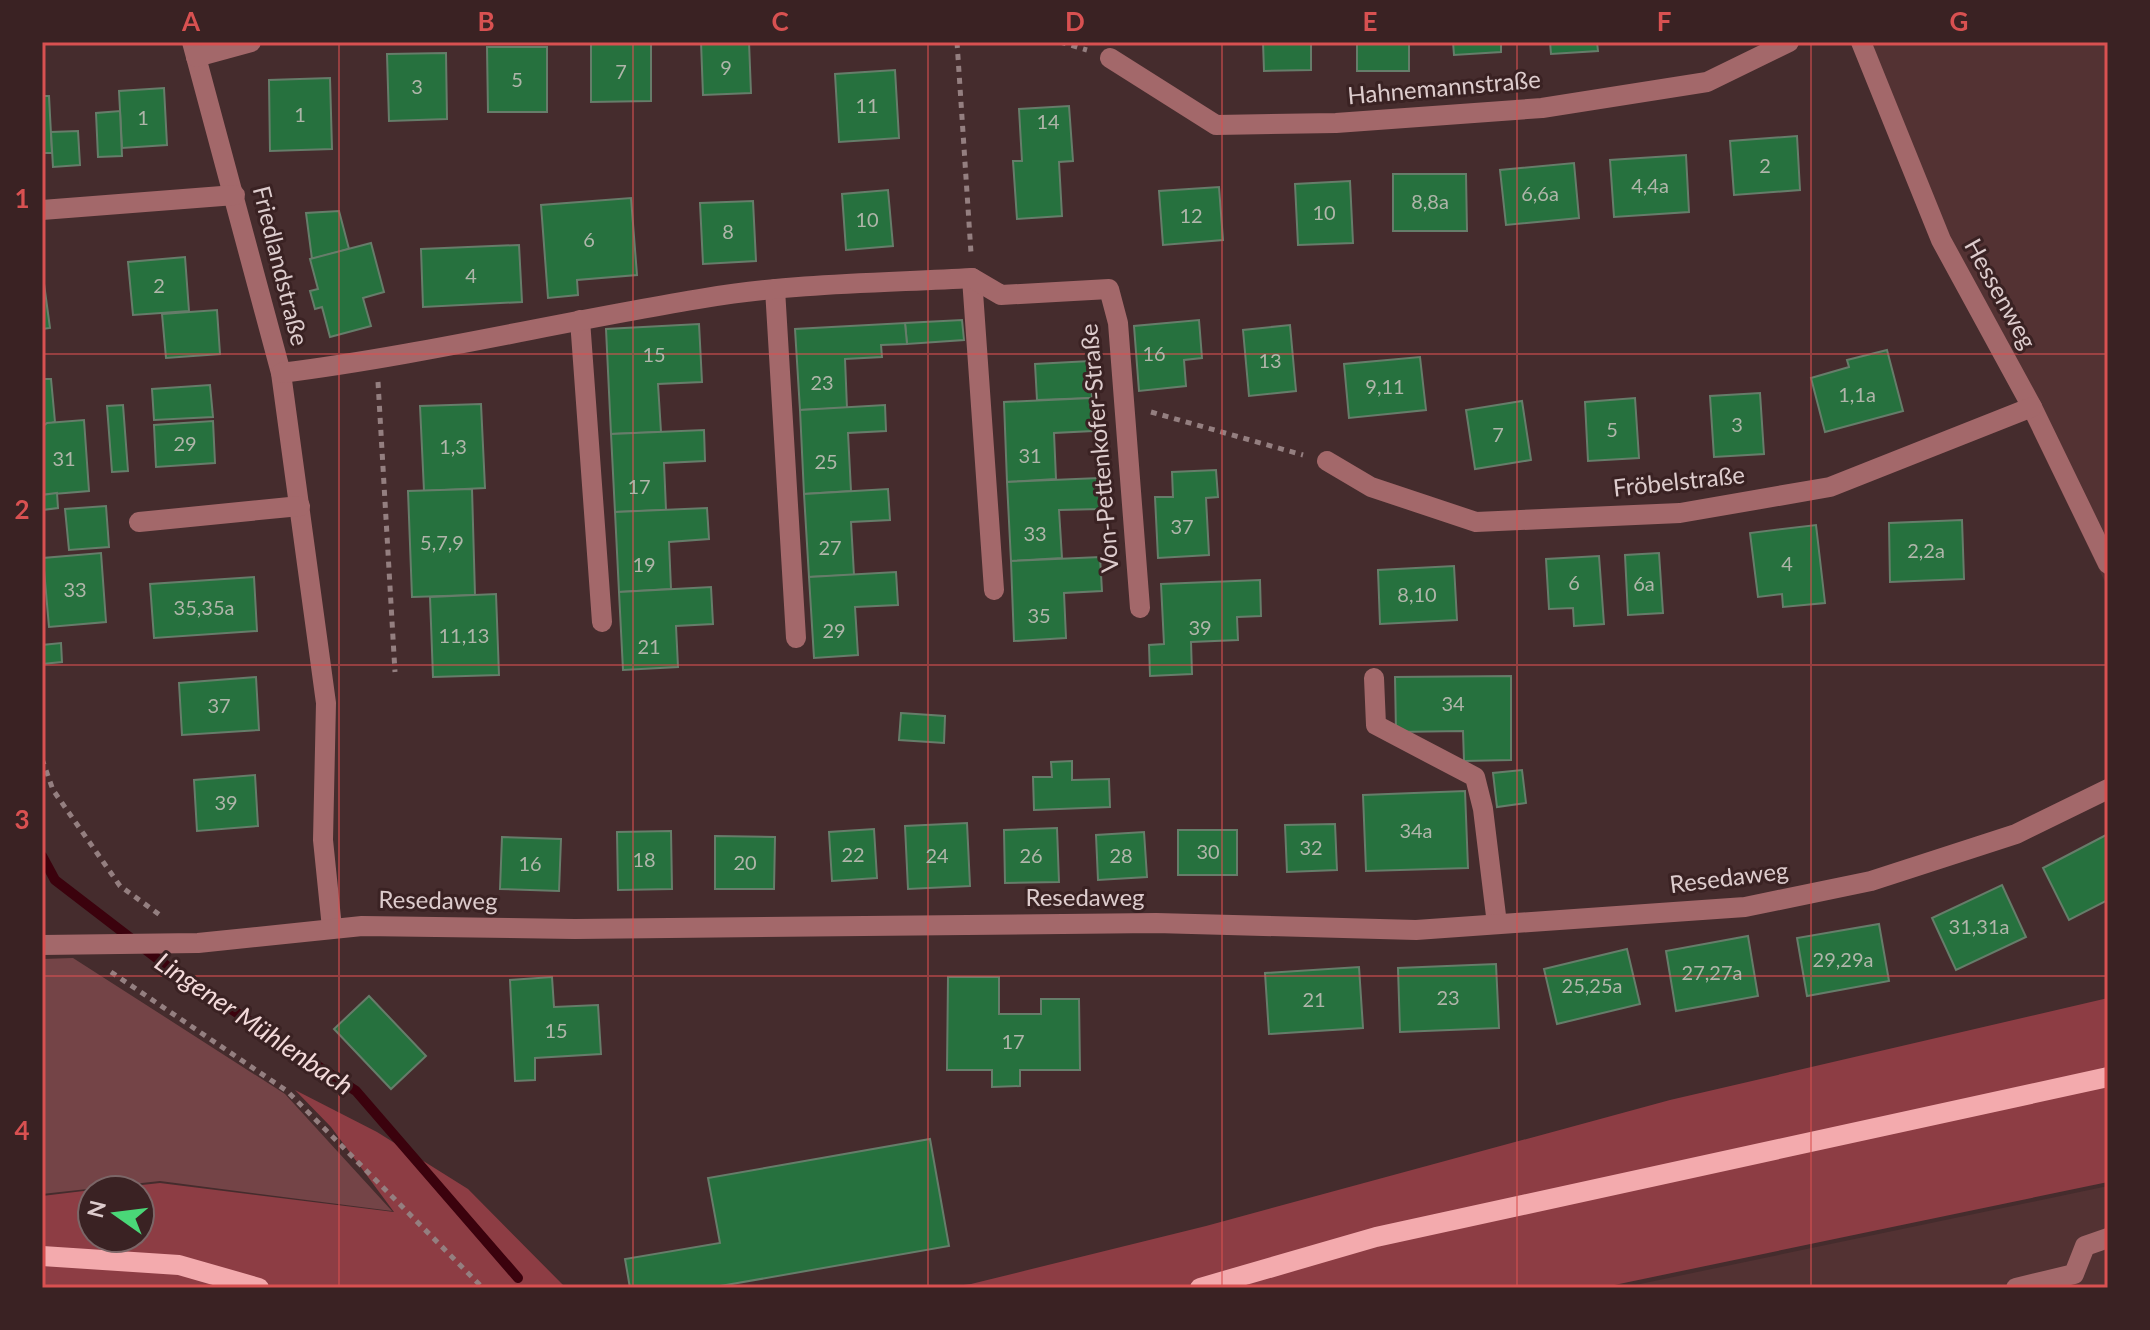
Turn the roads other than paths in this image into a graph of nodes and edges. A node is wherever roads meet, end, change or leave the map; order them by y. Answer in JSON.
{"nodes":[{"id":1,"x":251,"y":42,"type":"edge"},
{"id":2,"x":1789,"y":42,"type":"edge"},
{"id":3,"x":1861,"y":42,"type":"edge"},
{"id":4,"x":194,"y":49,"type":"edge"},
{"id":5,"x":1110,"y":58,"type":"dead end"},
{"id":6,"x":235,"y":195,"type":"junction"},
{"id":7,"x":42,"y":210,"type":"edge"},
{"id":8,"x":972,"y":278,"type":"junction"},
{"id":9,"x":775,"y":289,"type":"junction"},
{"id":10,"x":580,"y":320,"type":"junction"},
{"id":11,"x":281,"y":373,"type":"junction"},
{"id":12,"x":2032,"y":407,"type":"junction"},
{"id":13,"x":1327,"y":461,"type":"road end"},
{"id":14,"x":300,"y":506,"type":"junction"},
{"id":15,"x":139,"y":522,"type":"dead end"},
{"id":16,"x":2108,"y":564,"type":"edge"},
{"id":17,"x":994,"y":590,"type":"dead end"},
{"id":18,"x":1140,"y":608,"type":"dead end"},
{"id":19,"x":602,"y":622,"type":"dead end"},
{"id":20,"x":796,"y":638,"type":"dead end"},
{"id":21,"x":1374,"y":678,"type":"dead end"},
{"id":22,"x":2108,"y":789,"type":"edge"},
{"id":23,"x":1497,"y":924,"type":"junction"},
{"id":24,"x":332,"y":928,"type":"junction"},
{"id":25,"x":42,"y":945,"type":"edge"},
{"id":26,"x":2108,"y":1077,"type":"edge"},
{"id":27,"x":2108,"y":1238,"type":"edge"},
{"id":28,"x":42,"y":1256,"type":"edge"},
{"id":29,"x":259,"y":1288,"type":"edge"},
{"id":30,"x":1200,"y":1288,"type":"edge"},
{"id":31,"x":2016,"y":1288,"type":"edge"}],
"edges":[{"from":1,"to":4,"type":"street"},
{"from":2,"to":5,"type":"street","name":"Hahnemannstraße"},
{"from":3,"to":12,"type":"street","name":"Hessenweg"},
{"from":4,"to":6,"type":"street","name":"Friedlandstraße"},
{"from":6,"to":7,"type":"street"},
{"from":6,"to":11,"type":"street","name":"Friedlandstraße"},
{"from":8,"to":9,"type":"street","name":"Von-Pettenkofer-Straße"},
{"from":8,"to":17,"type":"street"},
{"from":8,"to":18,"type":"street","name":"Von-Pettenkofer-Straße"},
{"from":9,"to":10,"type":"street","name":"Von-Pettenkofer-Straße"},
{"from":9,"to":20,"type":"street"},
{"from":10,"to":11,"type":"street","name":"Von-Pettenkofer-Straße"},
{"from":10,"to":19,"type":"street"},
{"from":11,"to":14,"type":"street","name":"Friedlandstraße"},
{"from":12,"to":13,"type":"street","name":"Fröbelstraße"},
{"from":12,"to":16,"type":"street","name":"Hessenweg"},
{"from":14,"to":15,"type":"street"},
{"from":14,"to":24,"type":"street","name":"Friedlandstraße"},
{"from":21,"to":23,"type":"street"},
{"from":22,"to":23,"type":"street","name":"Resedaweg"},
{"from":23,"to":24,"type":"street","name":"Resedaweg"},
{"from":24,"to":25,"type":"street","name":"Resedaweg"},
{"from":26,"to":30,"type":"main road"},
{"from":27,"to":31,"type":"street"},
{"from":28,"to":29,"type":"main road"}]}
